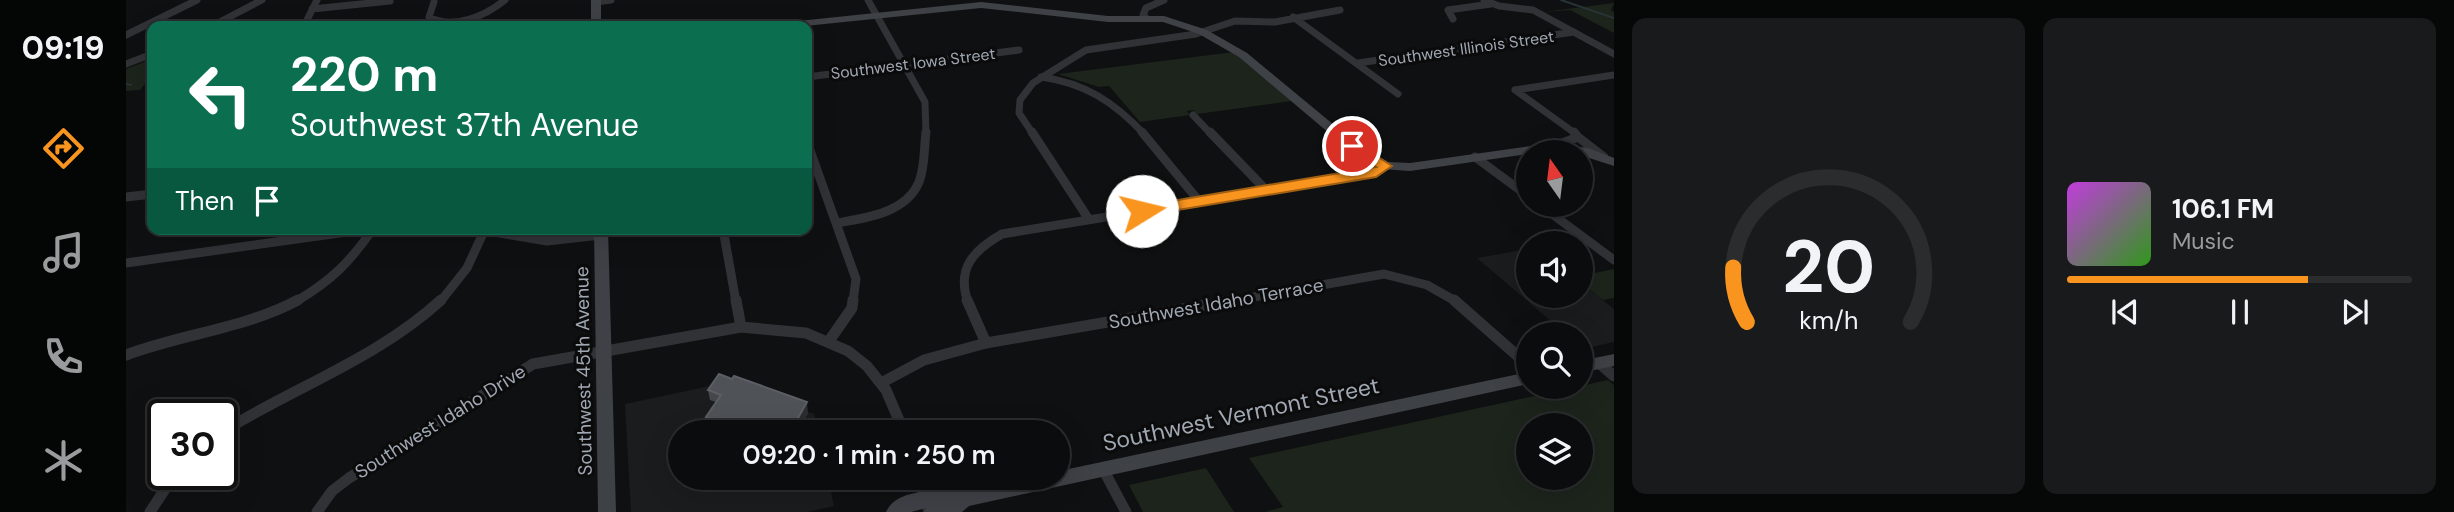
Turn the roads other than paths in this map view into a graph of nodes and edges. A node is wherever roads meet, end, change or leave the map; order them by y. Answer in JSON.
{"nodes":[{"id":1,"x":197,"y":0,"type":"edge"},
{"id":2,"x":262,"y":0,"type":"edge"},
{"id":3,"x":317,"y":0,"type":"edge"},
{"id":4,"x":442,"y":0,"type":"edge"},
{"id":5,"x":505,"y":0,"type":"edge"},
{"id":6,"x":611,"y":0,"type":"edge"},
{"id":7,"x":868,"y":0,"type":"edge"},
{"id":8,"x":1164,"y":0,"type":"edge"},
{"id":9,"x":390,"y":1,"type":"edge"},
{"id":10,"x":431,"y":1,"type":"edge"},
{"id":11,"x":596,"y":1,"type":"edge"},
{"id":12,"x":1488,"y":2,"type":"edge"},
{"id":13,"x":312,"y":9,"type":"junction"},
{"id":14,"x":1340,"y":10,"type":"dead end"},
{"id":15,"x":877,"y":16,"type":"junction"},
{"id":16,"x":1293,"y":17,"type":"junction"},
{"id":17,"x":1146,"y":18,"type":"junction"},
{"id":18,"x":1453,"y":19,"type":"dead end"},
{"id":19,"x":154,"y":21,"type":"edge"},
{"id":20,"x":222,"y":21,"type":"edge"},
{"id":21,"x":306,"y":21,"type":"edge"},
{"id":22,"x":437,"y":21,"type":"edge"},
{"id":23,"x":446,"y":21,"type":"edge"},
{"id":24,"x":596,"y":21,"type":"edge"},
{"id":25,"x":812,"y":23,"type":"edge"},
{"id":26,"x":147,"y":25,"type":"edge"},
{"id":27,"x":1203,"y":32,"type":"junction"},
{"id":28,"x":1574,"y":32,"type":"junction"},
{"id":29,"x":126,"y":35,"type":"edge"},
{"id":30,"x":1019,"y":50,"type":"dead end"},
{"id":31,"x":1614,"y":54,"type":"edge"},
{"id":32,"x":147,"y":56,"type":"edge"},
{"id":33,"x":1358,"y":63,"type":"junction"},
{"id":34,"x":126,"y":64,"type":"edge"},
{"id":35,"x":904,"y":64,"type":"junction"},
{"id":36,"x":812,"y":75,"type":"edge"},
{"id":37,"x":1614,"y":75,"type":"edge"},
{"id":38,"x":1040,"y":77,"type":"junction"},
{"id":39,"x":1398,"y":94,"type":"dead end"},
{"id":40,"x":1193,"y":115,"type":"dead end"},
{"id":41,"x":1578,"y":137,"type":"junction"},
{"id":42,"x":1569,"y":140,"type":"edge"},
{"id":43,"x":1516,"y":151,"type":"edge"},
{"id":44,"x":812,"y":156,"type":"edge"},
{"id":45,"x":1475,"y":157,"type":"junction"},
{"id":46,"x":1609,"y":160,"type":"edge"},
{"id":47,"x":1385,"y":166,"type":"junction"},
{"id":48,"x":1516,"y":187,"type":"edge"},
{"id":49,"x":1267,"y":191,"type":"junction"},
{"id":50,"x":147,"y":195,"type":"edge"},
{"id":51,"x":126,"y":197,"type":"edge"},
{"id":52,"x":1199,"y":201,"type":"junction"},
{"id":53,"x":1556,"y":217,"type":"edge"},
{"id":54,"x":1088,"y":218,"type":"junction"},
{"id":55,"x":837,"y":223,"type":"junction"},
{"id":56,"x":327,"y":235,"type":"edge"},
{"id":57,"x":366,"y":235,"type":"edge"},
{"id":58,"x":480,"y":235,"type":"edge"},
{"id":59,"x":512,"y":235,"type":"edge"},
{"id":60,"x":583,"y":235,"type":"edge"},
{"id":61,"x":601,"y":235,"type":"edge"},
{"id":62,"x":724,"y":235,"type":"edge"},
{"id":63,"x":1614,"y":260,"type":"edge"},
{"id":64,"x":126,"y":263,"type":"edge"},
{"id":65,"x":741,"y":327,"type":"junction"},
{"id":66,"x":829,"y":341,"type":"junction"},
{"id":67,"x":986,"y":344,"type":"junction"},
{"id":68,"x":603,"y":351,"type":"junction"},
{"id":69,"x":1516,"y":354,"type":"edge"},
{"id":70,"x":126,"y":355,"type":"edge"},
{"id":71,"x":1606,"y":361,"type":"edge"},
{"id":72,"x":1614,"y":376,"type":"edge"},
{"id":73,"x":1516,"y":381,"type":"edge"},
{"id":74,"x":881,"y":383,"type":"junction"},
{"id":75,"x":898,"y":420,"type":"edge"},
{"id":76,"x":238,"y":424,"type":"edge"},
{"id":77,"x":1103,"y":469,"type":"junction"},
{"id":78,"x":164,"y":490,"type":"edge"},
{"id":79,"x":922,"y":490,"type":"edge"},
{"id":80,"x":929,"y":509,"type":"edge"},
{"id":81,"x":150,"y":512,"type":"edge"},
{"id":82,"x":317,"y":512,"type":"edge"},
{"id":83,"x":607,"y":512,"type":"edge"},
{"id":84,"x":895,"y":512,"type":"edge"},
{"id":85,"x":1126,"y":512,"type":"edge"}],
"edges":[{"from":1,"to":19,"type":"street"},
{"from":2,"to":20,"type":"street"},
{"from":3,"to":13,"type":"street"},
{"from":4,"to":10,"type":"street"},
{"from":5,"to":23,"type":"street"},
{"from":6,"to":11,"type":"street"},
{"from":7,"to":15,"type":"street"},
{"from":8,"to":17,"type":"street"},
{"from":9,"to":13,"type":"street"},
{"from":10,"to":22,"type":"street"},
{"from":11,"to":24,"type":"street"},
{"from":12,"to":18,"type":"street"},
{"from":12,"to":28,"type":"street"},
{"from":13,"to":21,"type":"street"},
{"from":14,"to":16,"type":"street"},
{"from":15,"to":17,"type":"street"},
{"from":15,"to":25,"type":"street"},
{"from":15,"to":35,"type":"street"},
{"from":16,"to":27,"type":"street"},
{"from":16,"to":33,"type":"street"},
{"from":17,"to":27,"type":"street"},
{"from":26,"to":29,"type":"street"},
{"from":27,"to":38,"type":"street"},
{"from":27,"to":47,"type":"street"},
{"from":28,"to":31,"type":"street"},
{"from":28,"to":33,"type":"street","name":"Southwest Illinois Street"},
{"from":30,"to":35,"type":"street","name":"Southwest Iowa Street"},
{"from":32,"to":34,"type":"street"},
{"from":33,"to":39,"type":"street"},
{"from":35,"to":36,"type":"street","name":"Southwest Iowa Street"},
{"from":35,"to":55,"type":"street"},
{"from":37,"to":41,"type":"street"},
{"from":38,"to":52,"type":"street"},
{"from":38,"to":54,"type":"street"},
{"from":40,"to":49,"type":"street"},
{"from":41,"to":42,"type":"street"},
{"from":41,"to":46,"type":"street"},
{"from":43,"to":45,"type":"street"},
{"from":44,"to":55,"type":"street"},
{"from":45,"to":47,"type":"street"},
{"from":45,"to":48,"type":"street"},
{"from":47,"to":49,"type":"street"},
{"from":49,"to":52,"type":"street"},
{"from":50,"to":51,"type":"street"},
{"from":52,"to":54,"type":"street"},
{"from":53,"to":63,"type":"street"},
{"from":54,"to":67,"type":"street"},
{"from":55,"to":66,"type":"street"},
{"from":56,"to":64,"type":"street"},
{"from":57,"to":70,"type":"street"},
{"from":58,"to":76,"type":"street"},
{"from":59,"to":60,"type":"street"},
{"from":61,"to":68,"type":"street","name":"Southwest 45th Avenue"},
{"from":62,"to":65,"type":"street"},
{"from":65,"to":66,"type":"street","name":"Southwest Idaho Drive"},
{"from":65,"to":68,"type":"street","name":"Southwest Idaho Drive"},
{"from":66,"to":74,"type":"street","name":"Southwest Idaho Drive"},
{"from":67,"to":69,"type":"street","name":"Southwest Idaho Terrace"},
{"from":67,"to":74,"type":"street","name":"Southwest Idaho Terrace"},
{"from":68,"to":82,"type":"street","name":"Southwest Idaho Drive"},
{"from":68,"to":83,"type":"street","name":"Southwest 45th Avenue"},
{"from":71,"to":72,"type":"street"},
{"from":73,"to":77,"type":"street","name":"Southwest Vermont Street"},
{"from":74,"to":75,"type":"street","name":"Southwest Idaho Drive"},
{"from":77,"to":80,"type":"street","name":"Southwest Vermont Street"},
{"from":77,"to":85,"type":"street"},
{"from":78,"to":81,"type":"street"},
{"from":79,"to":80,"type":"street"},
{"from":80,"to":84,"type":"street","name":"Southwest Vermont Street"}]}
